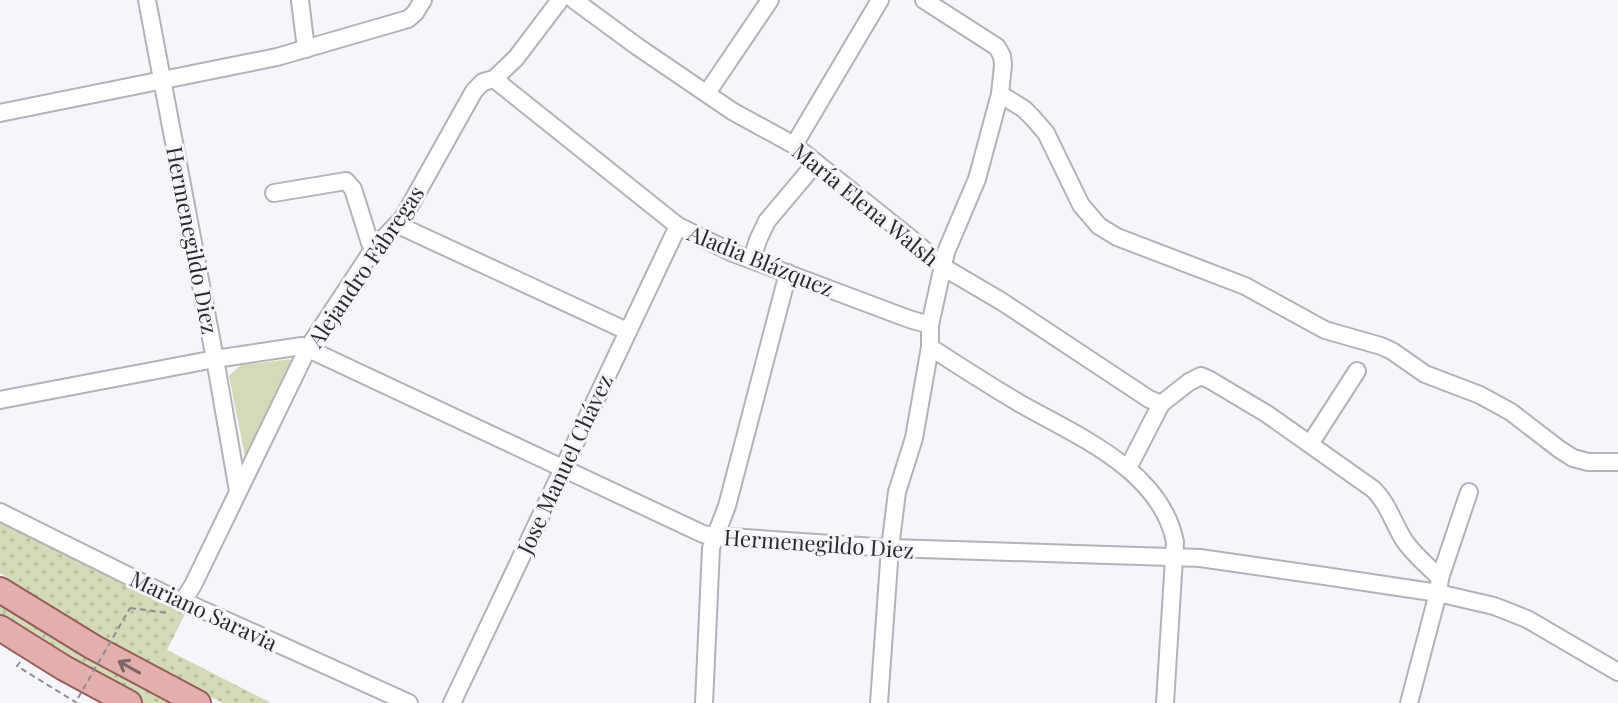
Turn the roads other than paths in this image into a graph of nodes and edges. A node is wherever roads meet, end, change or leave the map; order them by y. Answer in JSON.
{"nodes":[{"id":1,"x":147,"y":0,"type":"edge"},
{"id":2,"x":300,"y":0,"type":"edge"},
{"id":3,"x":423,"y":0,"type":"edge"},
{"id":4,"x":560,"y":0,"type":"edge"},
{"id":5,"x":574,"y":0,"type":"edge"},
{"id":6,"x":770,"y":0,"type":"edge"},
{"id":7,"x":880,"y":0,"type":"edge"},
{"id":8,"x":924,"y":0,"type":"edge"},
{"id":9,"x":306,"y":49,"type":"junction"},
{"id":10,"x":494,"y":79,"type":"junction"},
{"id":11,"x":162,"y":81,"type":"junction"},
{"id":12,"x":707,"y":93,"type":"junction"},
{"id":13,"x":1000,"y":94,"type":"junction"},
{"id":14,"x":0,"y":113,"type":"edge"},
{"id":15,"x":794,"y":145,"type":"junction"},
{"id":16,"x":815,"y":164,"type":"junction"},
{"id":17,"x":274,"y":193,"type":"dead end"},
{"id":18,"x":398,"y":225,"type":"junction"},
{"id":19,"x":678,"y":226,"type":"junction"},
{"id":20,"x":374,"y":248,"type":"junction"},
{"id":21,"x":752,"y":259,"type":"junction"},
{"id":22,"x":943,"y":267,"type":"junction"},
{"id":23,"x":788,"y":273,"type":"junction"},
{"id":24,"x":930,"y":325,"type":"junction"},
{"id":25,"x":627,"y":331,"type":"junction"},
{"id":26,"x":930,"y":347,"type":"junction"},
{"id":27,"x":308,"y":348,"type":"junction"},
{"id":28,"x":215,"y":359,"type":"junction"},
{"id":29,"x":1357,"y":371,"type":"dead end"},
{"id":30,"x":0,"y":400,"type":"edge"},
{"id":31,"x":1161,"y":404,"type":"junction"},
{"id":32,"x":1310,"y":444,"type":"junction"},
{"id":33,"x":1618,"y":462,"type":"edge"},
{"id":34,"x":1128,"y":468,"type":"junction"},
{"id":35,"x":562,"y":469,"type":"junction"},
{"id":36,"x":238,"y":491,"type":"junction"},
{"id":37,"x":1469,"y":492,"type":"dead end"},
{"id":38,"x":0,"y":512,"type":"edge"},
{"id":39,"x":715,"y":536,"type":"junction"},
{"id":40,"x":890,"y":548,"type":"junction"},
{"id":41,"x":1175,"y":557,"type":"junction"},
{"id":42,"x":1439,"y":586,"type":"junction"},
{"id":43,"x":0,"y":590,"type":"edge"},
{"id":44,"x":179,"y":600,"type":"junction"},
{"id":45,"x":0,"y":628,"type":"edge"},
{"id":46,"x":1618,"y":672,"type":"edge"},
{"id":47,"x":129,"y":703,"type":"edge"},
{"id":48,"x":198,"y":703,"type":"edge"},
{"id":49,"x":409,"y":703,"type":"edge"},
{"id":50,"x":452,"y":703,"type":"edge"},
{"id":51,"x":704,"y":703,"type":"edge"},
{"id":52,"x":879,"y":703,"type":"edge"},
{"id":53,"x":1165,"y":703,"type":"edge"},
{"id":54,"x":1409,"y":703,"type":"edge"}],
"edges":[{"from":1,"to":11,"type":"street","name":"Hermenegildo Diez"},
{"from":2,"to":9,"type":"street"},
{"from":3,"to":9,"type":"street"},
{"from":4,"to":10,"type":"street","name":"Alejandro Fábregas"},
{"from":5,"to":12,"type":"street","name":"María Elena Walsh"},
{"from":6,"to":12,"type":"street"},
{"from":7,"to":15,"type":"street"},
{"from":8,"to":13,"type":"street"},
{"from":9,"to":11,"type":"street"},
{"from":10,"to":18,"type":"street","name":"Alejandro Fábregas"},
{"from":10,"to":19,"type":"street","name":"Aladia Blázquez"},
{"from":11,"to":14,"type":"street"},
{"from":11,"to":28,"type":"street","name":"Hermenegildo Diez"},
{"from":12,"to":15,"type":"street","name":"María Elena Walsh"},
{"from":13,"to":22,"type":"street"},
{"from":13,"to":33,"type":"street"},
{"from":15,"to":16,"type":"street","name":"María Elena Walsh"},
{"from":16,"to":21,"type":"street"},
{"from":16,"to":22,"type":"street","name":"María Elena Walsh"},
{"from":17,"to":20,"type":"street"},
{"from":18,"to":20,"type":"street","name":"Alejandro Fábregas"},
{"from":18,"to":25,"type":"street"},
{"from":19,"to":21,"type":"street","name":"Aladia Blázquez"},
{"from":19,"to":25,"type":"street","name":"Jose Manuel Chávez"},
{"from":20,"to":27,"type":"street","name":"Alejandro Fábregas"},
{"from":21,"to":23,"type":"street","name":"Aladia Blázquez"},
{"from":22,"to":24,"type":"street"},
{"from":22,"to":31,"type":"street","name":"María Elena Walsh"},
{"from":23,"to":24,"type":"street","name":"Aladia Blázquez"},
{"from":23,"to":39,"type":"street"},
{"from":24,"to":26,"type":"street"},
{"from":25,"to":35,"type":"street","name":"Jose Manuel Chávez"},
{"from":26,"to":34,"type":"street"},
{"from":26,"to":40,"type":"street"},
{"from":27,"to":28,"type":"street","name":"Hermenegildo Diez"},
{"from":27,"to":35,"type":"street","name":"Hermenegildo Diez"},
{"from":27,"to":36,"type":"street","name":"Alejandro Fábregas"},
{"from":28,"to":30,"type":"street"},
{"from":28,"to":36,"type":"street"},
{"from":29,"to":32,"type":"street"},
{"from":31,"to":32,"type":"street"},
{"from":31,"to":34,"type":"street"},
{"from":32,"to":42,"type":"street"},
{"from":34,"to":41,"type":"street"},
{"from":35,"to":39,"type":"street","name":"Hermenegildo Diez"},
{"from":35,"to":50,"type":"street","name":"Jose Manuel Chávez"},
{"from":36,"to":44,"type":"street","name":"Alejandro Fábregas"},
{"from":37,"to":42,"type":"street"},
{"from":38,"to":44,"type":"street","name":"Mariano Saravia"},
{"from":39,"to":40,"type":"street","name":"Hermenegildo Diez"},
{"from":39,"to":51,"type":"street"},
{"from":40,"to":41,"type":"street","name":"Hermenegildo Diez"},
{"from":40,"to":52,"type":"street"},
{"from":41,"to":42,"type":"street","name":"Hermenegildo Diez"},
{"from":41,"to":53,"type":"street"},
{"from":42,"to":46,"type":"street","name":"Hermenegildo Diez"},
{"from":42,"to":54,"type":"street"},
{"from":48,"to":43,"type":"main road","one_way":true},
{"from":44,"to":49,"type":"street","name":"Mariano Saravia"},
{"from":45,"to":47,"type":"main road"}]}
